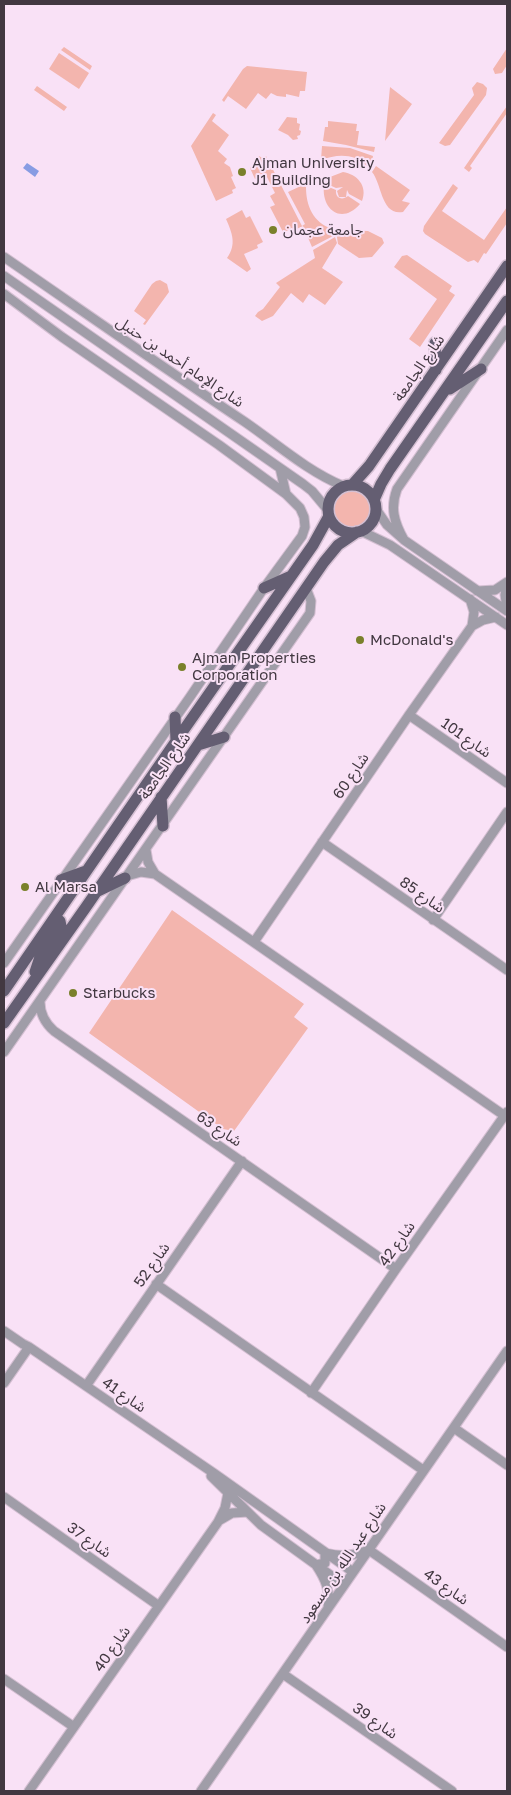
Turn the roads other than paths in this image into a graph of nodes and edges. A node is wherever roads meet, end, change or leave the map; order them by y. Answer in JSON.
{"nodes":[{"id":1,"x":4,"y":257,"type":"edge"},
{"id":2,"x":507,"y":266,"type":"edge"},
{"id":3,"x":4,"y":276,"type":"edge"},
{"id":4,"x":23,"y":289,"type":"junction"},
{"id":5,"x":4,"y":292,"type":"edge"},
{"id":6,"x":507,"y":301,"type":"edge"},
{"id":7,"x":77,"y":326,"type":"junction"},
{"id":8,"x":507,"y":330,"type":"edge"},
{"id":9,"x":436,"y":344,"type":"dead end"},
{"id":10,"x":77,"y":347,"type":"junction"},
{"id":11,"x":481,"y":369,"type":"junction"},
{"id":12,"x":436,"y":370,"type":"junction"},
{"id":13,"x":444,"y":392,"type":"junction"},
{"id":14,"x":236,"y":436,"type":"junction"},
{"id":15,"x":219,"y":445,"type":"junction"},
{"id":16,"x":280,"y":468,"type":"junction"},
{"id":17,"x":348,"y":485,"type":"junction"},
{"id":18,"x":286,"y":494,"type":"junction"},
{"id":19,"x":375,"y":504,"type":"junction"},
{"id":20,"x":328,"y":513,"type":"junction"},
{"id":21,"x":359,"y":531,"type":"junction"},
{"id":22,"x":404,"y":540,"type":"junction"},
{"id":23,"x":293,"y":575,"type":"junction"},
{"id":24,"x":507,"y":582,"type":"edge"},
{"id":25,"x":507,"y":586,"type":"edge"},
{"id":26,"x":264,"y":588,"type":"junction"},
{"id":27,"x":306,"y":588,"type":"junction"},
{"id":28,"x":477,"y":591,"type":"junction"},
{"id":29,"x":470,"y":599,"type":"junction"},
{"id":30,"x":507,"y":610,"type":"edge"},
{"id":31,"x":496,"y":617,"type":"junction"},
{"id":32,"x":507,"y":625,"type":"edge"},
{"id":33,"x":472,"y":626,"type":"junction"},
{"id":34,"x":409,"y":715,"type":"junction"},
{"id":35,"x":176,"y":716,"type":"junction"},
{"id":36,"x":224,"y":737,"type":"junction"},
{"id":37,"x":176,"y":741,"type":"junction"},
{"id":38,"x":198,"y":745,"type":"junction"},
{"id":39,"x":507,"y":783,"type":"edge"},
{"id":40,"x":161,"y":798,"type":"junction"},
{"id":41,"x":507,"y":812,"type":"edge"},
{"id":42,"x":162,"y":826,"type":"junction"},
{"id":43,"x":322,"y":842,"type":"junction"},
{"id":44,"x":146,"y":850,"type":"junction"},
{"id":45,"x":86,"y":871,"type":"junction"},
{"id":46,"x":155,"y":874,"type":"junction"},
{"id":47,"x":126,"y":877,"type":"junction"},
{"id":48,"x":61,"y":880,"type":"junction"},
{"id":49,"x":96,"y":892,"type":"junction"},
{"id":50,"x":55,"y":917,"type":"junction"},
{"id":51,"x":433,"y":920,"type":"junction"},
{"id":52,"x":254,"y":942,"type":"junction"},
{"id":53,"x":4,"y":963,"type":"edge"},
{"id":54,"x":507,"y":970,"type":"edge"},
{"id":55,"x":34,"y":979,"type":"junction"},
{"id":56,"x":4,"y":991,"type":"edge"},
{"id":57,"x":40,"y":1002,"type":"junction"},
{"id":58,"x":4,"y":1023,"type":"edge"},
{"id":59,"x":4,"y":1052,"type":"edge"},
{"id":60,"x":506,"y":1114,"type":"edge"},
{"id":61,"x":242,"y":1160,"type":"junction"},
{"id":62,"x":396,"y":1268,"type":"junction"},
{"id":63,"x":156,"y":1284,"type":"junction"},
{"id":64,"x":4,"y":1326,"type":"edge"},
{"id":65,"x":4,"y":1331,"type":"edge"},
{"id":66,"x":29,"y":1347,"type":"junction"},
{"id":67,"x":507,"y":1351,"type":"edge"},
{"id":68,"x":4,"y":1383,"type":"edge"},
{"id":69,"x":86,"y":1386,"type":"junction"},
{"id":70,"x":311,"y":1393,"type":"junction"},
{"id":71,"x":454,"y":1428,"type":"junction"},
{"id":72,"x":507,"y":1465,"type":"edge"},
{"id":73,"x":202,"y":1466,"type":"junction"},
{"id":74,"x":423,"y":1470,"type":"junction"},
{"id":75,"x":228,"y":1494,"type":"junction"},
{"id":76,"x":4,"y":1497,"type":"edge"},
{"id":77,"x":248,"y":1512,"type":"junction"},
{"id":78,"x":218,"y":1522,"type":"junction"},
{"id":79,"x":368,"y":1550,"type":"junction"},
{"id":80,"x":326,"y":1553,"type":"junction"},
{"id":81,"x":316,"y":1565,"type":"junction"},
{"id":82,"x":353,"y":1572,"type":"junction"},
{"id":83,"x":344,"y":1585,"type":"junction"},
{"id":84,"x":159,"y":1606,"type":"junction"},
{"id":85,"x":328,"y":1609,"type":"junction"},
{"id":86,"x":507,"y":1647,"type":"edge"},
{"id":87,"x":283,"y":1674,"type":"junction"},
{"id":88,"x":4,"y":1679,"type":"edge"},
{"id":89,"x":74,"y":1727,"type":"junction"},
{"id":90,"x":29,"y":1791,"type":"edge"},
{"id":91,"x":201,"y":1791,"type":"edge"},
{"id":92,"x":452,"y":1791,"type":"edge"}],
"edges":[{"from":1,"to":17,"type":"street","name":"شارع الإمام أحمد بن حنبل"},
{"from":2,"to":12,"type":"main road","name":"شارع الجامعة"},
{"from":3,"to":4,"type":"street","name":"شارع الإمام أحمد بن حنبل"},
{"from":4,"to":5,"type":"street"},
{"from":4,"to":7,"type":"street","name":"شارع الإمام أحمد بن حنبل"},
{"from":5,"to":10,"type":"street"},
{"from":6,"to":13,"type":"main road"},
{"from":7,"to":10,"type":"street"},
{"from":7,"to":14,"type":"street","name":"شارع الإمام أحمد بن حنبل"},
{"from":8,"to":11,"type":"street"},
{"from":9,"to":12,"type":"main road"},
{"from":10,"to":15,"type":"street"},
{"from":11,"to":13,"type":"main road"},
{"from":11,"to":22,"type":"street"},
{"from":12,"to":17,"type":"main road","name":"شارع الجامعة"},
{"from":13,"to":19,"type":"main road"},
{"from":14,"to":15,"type":"street"},
{"from":14,"to":16,"type":"street","name":"شارع الإمام أحمد بن حنبل"},
{"from":15,"to":18,"type":"street"},
{"from":16,"to":18,"type":"street"},
{"from":16,"to":20,"type":"street","name":"شارع الإمام أحمد بن حنبل"},
{"from":17,"to":19,"type":"main road"},
{"from":17,"to":20,"type":"main road"},
{"from":18,"to":26,"type":"street"},
{"from":19,"to":21,"type":"main road"},
{"from":19,"to":22,"type":"street"},
{"from":20,"to":21,"type":"main road"},
{"from":20,"to":23,"type":"main road","name":"شارع الجامعة"},
{"from":21,"to":27,"type":"main road","name":"شارع الجامعة"},
{"from":21,"to":29,"type":"street"},
{"from":22,"to":28,"type":"street"},
{"from":23,"to":26,"type":"main road"},
{"from":23,"to":37,"type":"main road","name":"شارع الجامعة"},
{"from":24,"to":28,"type":"street"},
{"from":25,"to":30,"type":"street"},
{"from":26,"to":35,"type":"street"},
{"from":27,"to":36,"type":"street"},
{"from":27,"to":38,"type":"main road","name":"شارع الجامعة"},
{"from":28,"to":30,"type":"street"},
{"from":29,"to":31,"type":"street"},
{"from":29,"to":33,"type":"street"},
{"from":31,"to":32,"type":"street"},
{"from":31,"to":33,"type":"street"},
{"from":33,"to":34,"type":"street","name":"شارع 60"},
{"from":34,"to":39,"type":"street","name":"شارع 101"},
{"from":34,"to":43,"type":"street","name":"شارع 60"},
{"from":35,"to":37,"type":"main road"},
{"from":35,"to":48,"type":"street"},
{"from":36,"to":38,"type":"main road"},
{"from":36,"to":42,"type":"street"},
{"from":37,"to":45,"type":"main road","name":"شارع الجامعة"},
{"from":38,"to":40,"type":"main road","name":"شارع الجامعة"},
{"from":40,"to":42,"type":"main road"},
{"from":40,"to":49,"type":"main road","name":"شارع الجامعة"},
{"from":41,"to":51,"type":"street"},
{"from":42,"to":44,"type":"street"},
{"from":43,"to":51,"type":"street","name":"شارع 85"},
{"from":43,"to":52,"type":"street","name":"شارع 60"},
{"from":44,"to":46,"type":"street"},
{"from":44,"to":47,"type":"street"},
{"from":45,"to":48,"type":"main road"},
{"from":45,"to":50,"type":"main road","name":"شارع الجامعة"},
{"from":46,"to":47,"type":"street"},
{"from":46,"to":52,"type":"street"},
{"from":47,"to":49,"type":"main road"},
{"from":47,"to":57,"type":"street"},
{"from":48,"to":53,"type":"street"},
{"from":49,"to":55,"type":"main road","name":"شارع الجامعة"},
{"from":50,"to":55,"type":"main road"},
{"from":50,"to":56,"type":"main road","name":"شارع الجامعة"},
{"from":51,"to":54,"type":"street","name":"شارع 85"},
{"from":52,"to":60,"type":"street"},
{"from":55,"to":58,"type":"main road","name":"شارع الجامعة"},
{"from":57,"to":59,"type":"street"},
{"from":57,"to":61,"type":"street","name":"شارع 63"},
{"from":60,"to":62,"type":"street","name":"شارع 42"},
{"from":61,"to":62,"type":"street","name":"شارع 63"},
{"from":61,"to":63,"type":"street","name":"شارع 52"},
{"from":62,"to":70,"type":"street","name":"شارع 42"},
{"from":63,"to":69,"type":"street","name":"شارع 52"},
{"from":63,"to":70,"type":"street"},
{"from":64,"to":66,"type":"street","name":"شارع 41"},
{"from":65,"to":66,"type":"street","name":"شارع 41"},
{"from":66,"to":68,"type":"street"},
{"from":66,"to":69,"type":"street","name":"شارع 41"},
{"from":67,"to":71,"type":"street","name":"شارع عبد الله بن مسعود"},
{"from":69,"to":73,"type":"street","name":"شارع 41"},
{"from":70,"to":74,"type":"street"},
{"from":71,"to":72,"type":"street"},
{"from":71,"to":74,"type":"street","name":"شارع عبد الله بن مسعود"},
{"from":73,"to":75,"type":"street","name":"شارع 41"},
{"from":73,"to":80,"type":"street","name":"شارع 41"},
{"from":74,"to":79,"type":"street","name":"شارع عبد الله بن مسعود"},
{"from":75,"to":77,"type":"street","name":"شارع 41"},
{"from":75,"to":78,"type":"street","name":"شارع 40"},
{"from":76,"to":84,"type":"street","name":"شارع 37"},
{"from":77,"to":78,"type":"street"},
{"from":77,"to":81,"type":"street","name":"شارع 41"},
{"from":78,"to":84,"type":"street","name":"شارع 40"},
{"from":79,"to":80,"type":"street"},
{"from":79,"to":82,"type":"street","name":"شارع عبد الله بن مسعود"},
{"from":79,"to":86,"type":"street","name":"شارع 43"},
{"from":80,"to":81,"type":"street"},
{"from":80,"to":82,"type":"street","name":"شارع 41"},
{"from":81,"to":83,"type":"street","name":"شارع 41"},
{"from":81,"to":85,"type":"street"},
{"from":82,"to":83,"type":"street","name":"شارع عبد الله بن مسعود"},
{"from":83,"to":85,"type":"street","name":"شارع عبد الله بن مسعود"},
{"from":84,"to":89,"type":"street","name":"شارع 40"},
{"from":85,"to":87,"type":"street","name":"شارع عبد الله بن مسعود"},
{"from":87,"to":91,"type":"street","name":"شارع عبد الله بن مسعود"},
{"from":87,"to":92,"type":"street","name":"شارع 39"},
{"from":88,"to":89,"type":"street"},
{"from":89,"to":90,"type":"street","name":"شارع 40"}]}
